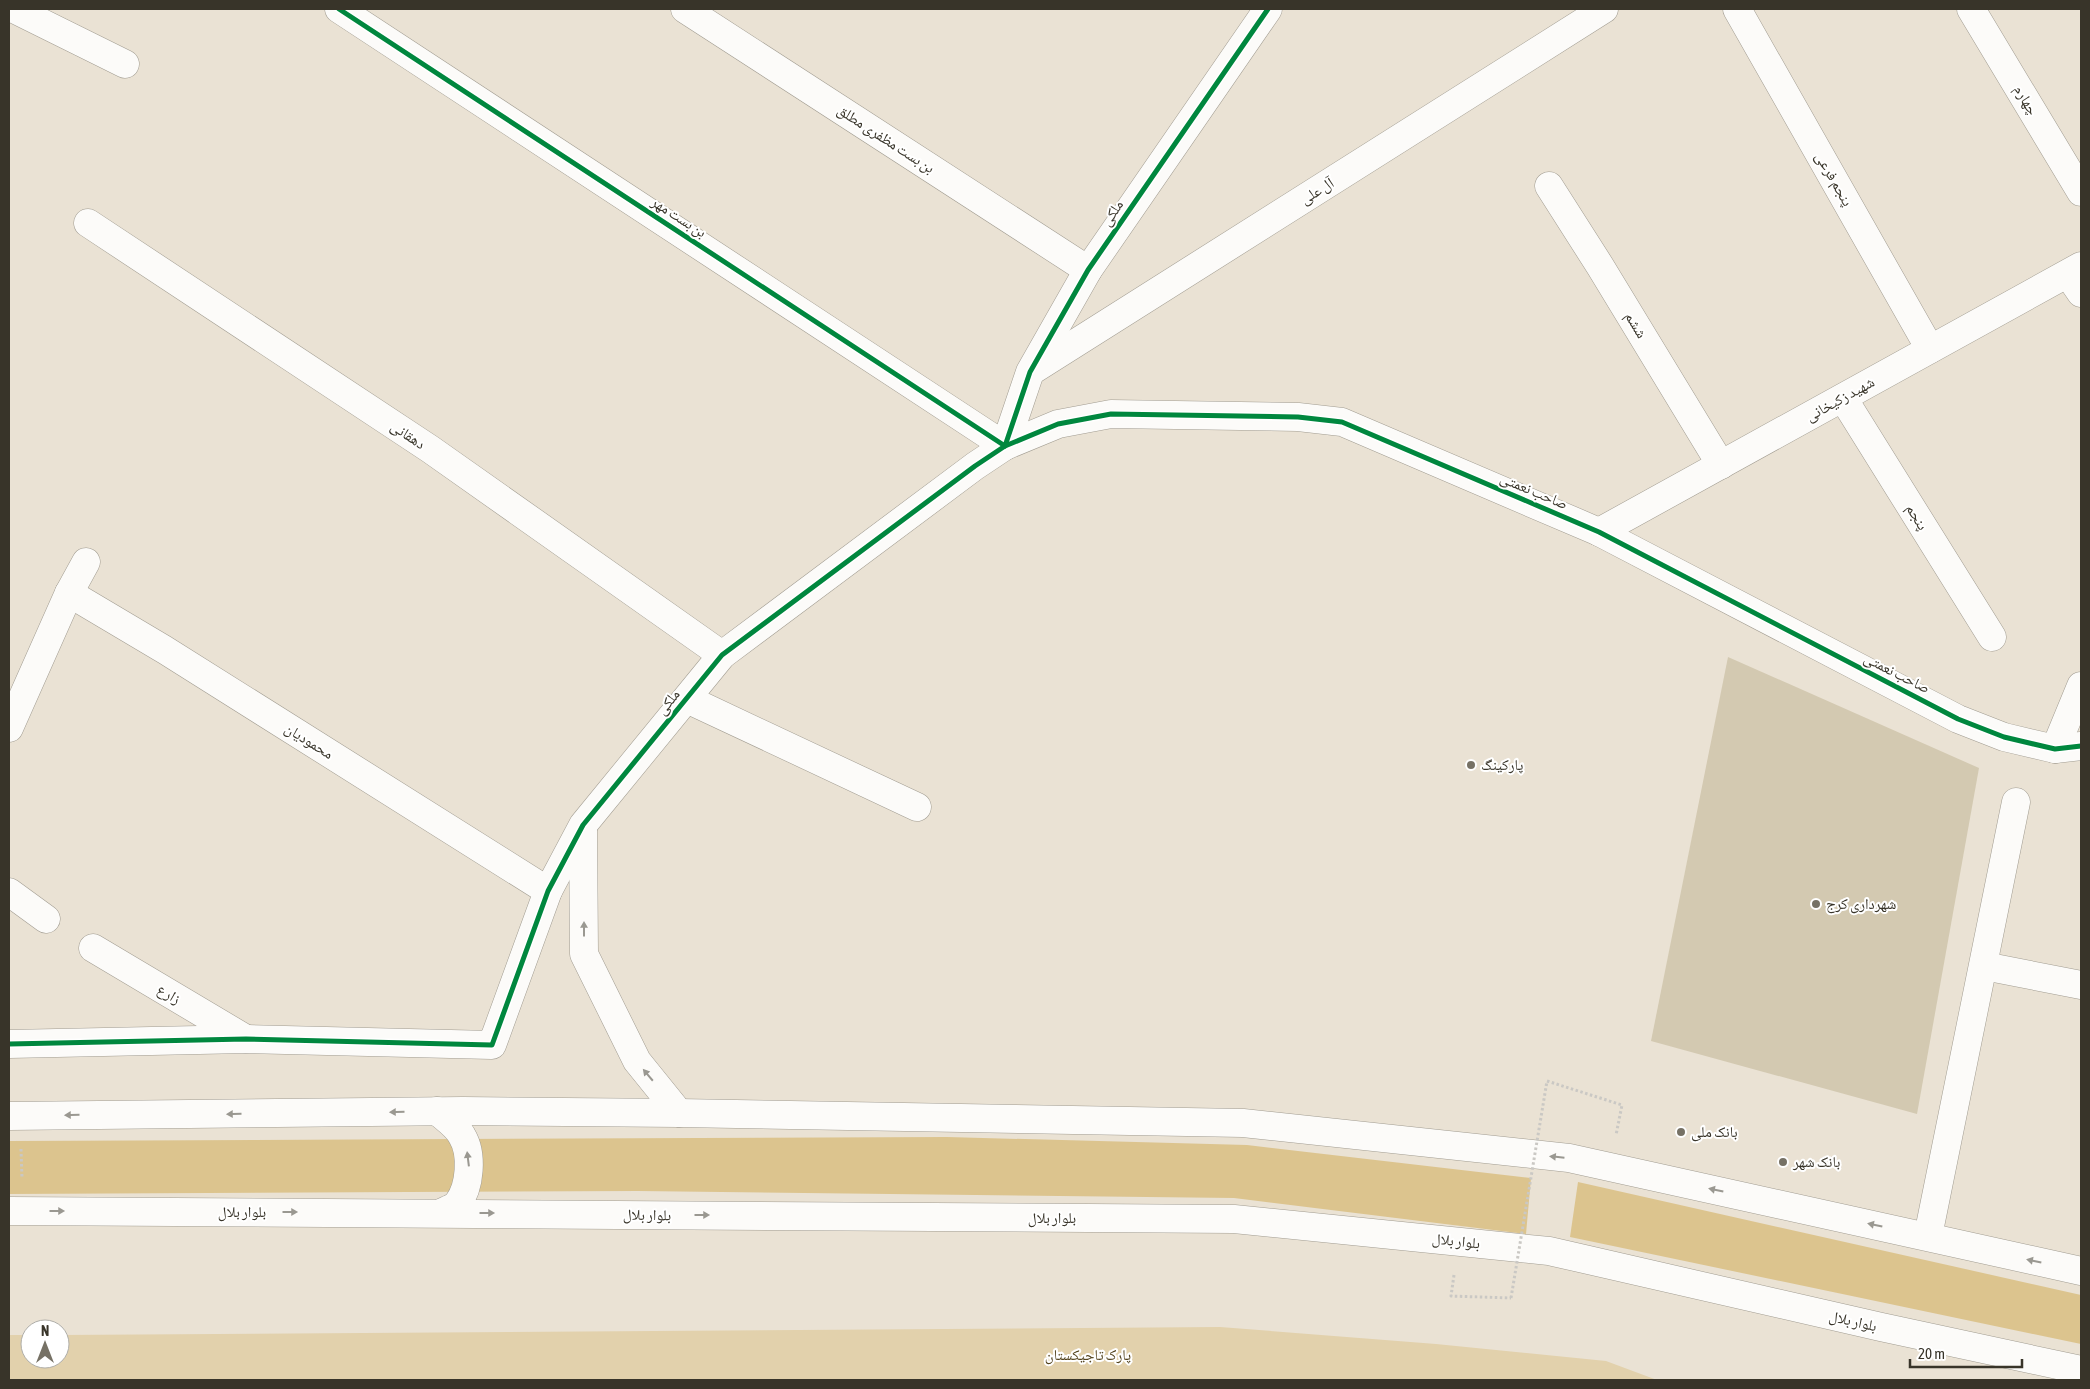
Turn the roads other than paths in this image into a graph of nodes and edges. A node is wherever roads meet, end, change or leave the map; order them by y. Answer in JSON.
{"nodes":[{"id":1,"x":14,"y":9,"type":"edge"},
{"id":2,"x":339,"y":9,"type":"edge"},
{"id":3,"x":685,"y":9,"type":"edge"},
{"id":4,"x":1604,"y":9,"type":"edge"},
{"id":5,"x":1738,"y":9,"type":"edge"},
{"id":6,"x":1971,"y":9,"type":"edge"},
{"id":7,"x":1258,"y":12,"type":"edge"},
{"id":8,"x":125,"y":64,"type":"dead end"},
{"id":9,"x":1549,"y":186,"type":"dead end"},
{"id":10,"x":2081,"y":192,"type":"edge"},
{"id":11,"x":88,"y":223,"type":"dead end"},
{"id":12,"x":1088,"y":270,"type":"junction"},
{"id":13,"x":2077,"y":278,"type":"edge"},
{"id":14,"x":1930,"y":349,"type":"junction"},
{"id":15,"x":1030,"y":372,"type":"junction"},
{"id":16,"x":1842,"y":398,"type":"junction"},
{"id":17,"x":1005,"y":446,"type":"junction"},
{"id":18,"x":1721,"y":465,"type":"junction"},
{"id":19,"x":975,"y":466,"type":"joint"},
{"id":20,"x":1599,"y":532,"type":"junction"},
{"id":21,"x":86,"y":562,"type":"dead end"},
{"id":22,"x":69,"y":593,"type":"junction"},
{"id":23,"x":1992,"y":636,"type":"dead end"},
{"id":24,"x":722,"y":655,"type":"junction"},
{"id":25,"x":2081,"y":686,"type":"edge"},
{"id":26,"x":687,"y":699,"type":"junction"},
{"id":27,"x":9,"y":728,"type":"edge"},
{"id":28,"x":2068,"y":748,"type":"edge"},
{"id":29,"x":2016,"y":802,"type":"dead end"},
{"id":30,"x":917,"y":806,"type":"dead end"},
{"id":31,"x":583,"y":825,"type":"junction"},
{"id":32,"x":548,"y":891,"type":"junction"},
{"id":33,"x":9,"y":892,"type":"edge"},
{"id":34,"x":46,"y":919,"type":"dead end"},
{"id":35,"x":93,"y":948,"type":"dead end"},
{"id":36,"x":1984,"y":966,"type":"junction"},
{"id":37,"x":2081,"y":985,"type":"edge"},
{"id":38,"x":246,"y":1039,"type":"junction"},
{"id":39,"x":9,"y":1044,"type":"edge"},
{"id":40,"x":437,"y":1112,"type":"junction"},
{"id":41,"x":680,"y":1113,"type":"junction"},
{"id":42,"x":15,"y":1116,"type":"edge"},
{"id":43,"x":16,"y":1211,"type":"edge"},
{"id":44,"x":441,"y":1213,"type":"junction"},
{"id":45,"x":1928,"y":1236,"type":"junction"},
{"id":46,"x":2081,"y":1271,"type":"edge"},
{"id":47,"x":2081,"y":1370,"type":"edge"}],
"edges":[{"from":1,"to":8,"type":"street"},
{"from":2,"to":17,"type":"street","name":"بن بست مهر"},
{"from":3,"to":12,"type":"street","name":"بن بست مظفری مطلق"},
{"from":4,"to":15,"type":"street","name":"آل علی"},
{"from":5,"to":14,"type":"street","name":"پنجم فرعی"},
{"from":6,"to":10,"type":"street","name":"چهارم"},
{"from":7,"to":12,"type":"street","name":"ملکی"},
{"from":9,"to":18,"type":"street","name":"ششم"},
{"from":11,"to":24,"type":"street","name":"دهقانی"},
{"from":12,"to":15,"type":"street","name":"ملکی"},
{"from":13,"to":14,"type":"street","name":"شهید زکیخانی"},
{"from":14,"to":16,"type":"street","name":"شهید زکیخانی"},
{"from":15,"to":17,"type":"street","name":"ملکی"},
{"from":16,"to":18,"type":"street","name":"شهید زکیخانی"},
{"from":16,"to":23,"type":"street","name":"پنجم"},
{"from":17,"to":19,"type":"street","name":"صاحب نعمتی"},
{"from":17,"to":20,"type":"street","name":"صاحب نعمتی"},
{"from":18,"to":20,"type":"street","name":"شهید زکیخانی"},
{"from":19,"to":24,"type":"street","name":"ملکی"},
{"from":20,"to":28,"type":"street","name":"صاحب نعمتی"},
{"from":21,"to":22,"type":"street"},
{"from":22,"to":27,"type":"street"},
{"from":22,"to":32,"type":"street","name":"محمودیان"},
{"from":24,"to":26,"type":"street","name":"ملکی"},
{"from":25,"to":28,"type":"street","name":"صاحب نعمتی"},
{"from":26,"to":30,"type":"street"},
{"from":26,"to":31,"type":"street","name":"ملکی"},
{"from":29,"to":36,"type":"street"},
{"from":31,"to":32,"type":"street","name":"ملکی"},
{"from":41,"to":31,"type":"street","one_way":true},
{"from":32,"to":38,"type":"street","name":"ملکی"},
{"from":33,"to":34,"type":"street"},
{"from":35,"to":38,"type":"street","name":"زارع"},
{"from":36,"to":37,"type":"street"},
{"from":36,"to":45,"type":"street"},
{"from":38,"to":39,"type":"street"},
{"from":40,"to":41,"type":"street"},
{"from":40,"to":42,"type":"street","one_way":true},
{"from":44,"to":40,"type":"street","one_way":true},
{"from":45,"to":41,"type":"street","one_way":true},
{"from":43,"to":44,"type":"street","name":"بلوار بلال","one_way":true},
{"from":44,"to":47,"type":"street","name":"بلوار بلال","one_way":true},
{"from":46,"to":45,"type":"street","one_way":true}]}
